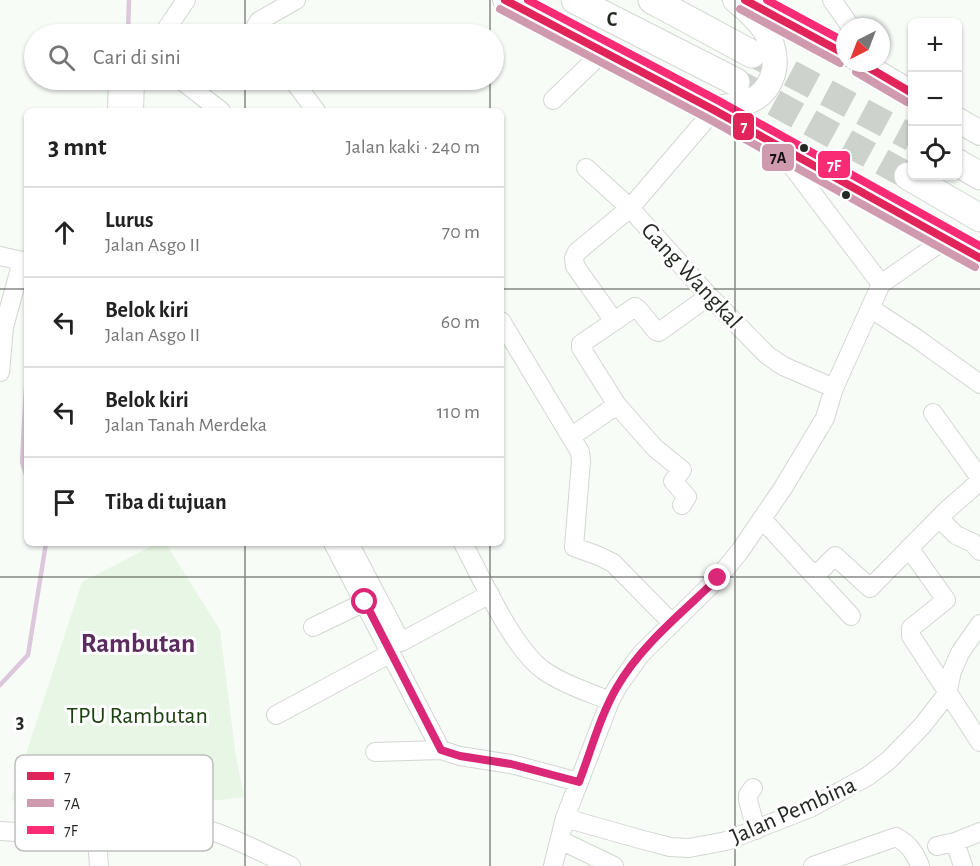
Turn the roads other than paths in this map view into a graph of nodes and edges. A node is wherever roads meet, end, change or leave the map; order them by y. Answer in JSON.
{"nodes":[{"id":1,"x":186,"y":0,"type":"edge"},
{"id":2,"x":296,"y":0,"type":"edge"},
{"id":3,"x":505,"y":0,"type":"edge"},
{"id":4,"x":575,"y":0,"type":"edge"},
{"id":5,"x":652,"y":0,"type":"edge"},
{"id":6,"x":735,"y":0,"type":"edge"},
{"id":7,"x":745,"y":0,"type":"edge"},
{"id":8,"x":832,"y":0,"type":"edge"},
{"id":9,"x":845,"y":18,"type":"edge"},
{"id":10,"x":170,"y":24,"type":"edge"},
{"id":11,"x":257,"y":24,"type":"edge"},
{"id":12,"x":836,"y":49,"type":"edge"},
{"id":13,"x":604,"y":51,"type":"junction"},
{"id":14,"x":753,"y":54,"type":"tunnel mouth"},
{"id":15,"x":890,"y":71,"type":"edge"},
{"id":16,"x":876,"y":72,"type":"edge"},
{"id":17,"x":736,"y":82,"type":"tunnel mouth"},
{"id":18,"x":118,"y":90,"type":"edge"},
{"id":19,"x":135,"y":90,"type":"edge"},
{"id":20,"x":194,"y":90,"type":"edge"},
{"id":21,"x":300,"y":90,"type":"edge"},
{"id":22,"x":908,"y":90,"type":"edge"},
{"id":23,"x":908,"y":91,"type":"edge"},
{"id":24,"x":552,"y":100,"type":"dead end"},
{"id":25,"x":117,"y":108,"type":"edge"},
{"id":26,"x":134,"y":108,"type":"edge"},
{"id":27,"x":217,"y":108,"type":"edge"},
{"id":28,"x":314,"y":108,"type":"edge"},
{"id":29,"x":713,"y":110,"type":"junction"},
{"id":30,"x":962,"y":123,"type":"edge"},
{"id":31,"x":980,"y":133,"type":"edge"},
{"id":32,"x":776,"y":145,"type":"junction"},
{"id":33,"x":962,"y":166,"type":"edge"},
{"id":34,"x":586,"y":168,"type":"dead end"},
{"id":35,"x":980,"y":176,"type":"edge"},
{"id":36,"x":915,"y":180,"type":"edge"},
{"id":37,"x":630,"y":208,"type":"junction"},
{"id":38,"x":980,"y":218,"type":"edge"},
{"id":39,"x":947,"y":238,"type":"junction"},
{"id":40,"x":0,"y":256,"type":"edge"},
{"id":41,"x":980,"y":258,"type":"edge"},
{"id":42,"x":24,"y":261,"type":"edge"},
{"id":43,"x":881,"y":284,"type":"junction"},
{"id":44,"x":710,"y":296,"type":"junction"},
{"id":45,"x":870,"y":308,"type":"junction"},
{"id":46,"x":614,"y":321,"type":"junction"},
{"id":47,"x":504,"y":326,"type":"edge"},
{"id":48,"x":2,"y":327,"type":"edge"},
{"id":49,"x":0,"y":372,"type":"edge"},
{"id":50,"x":980,"y":384,"type":"edge"},
{"id":51,"x":834,"y":388,"type":"junction"},
{"id":52,"x":617,"y":405,"type":"junction"},
{"id":53,"x":933,"y":413,"type":"dead end"},
{"id":54,"x":572,"y":436,"type":"junction"},
{"id":55,"x":980,"y":479,"type":"edge"},
{"id":56,"x":682,"y":505,"type":"dead end"},
{"id":57,"x":762,"y":519,"type":"junction"},
{"id":58,"x":946,"y":525,"type":"dead end"},
{"id":59,"x":335,"y":546,"type":"edge"},
{"id":60,"x":351,"y":546,"type":"edge"},
{"id":61,"x":465,"y":546,"type":"edge"},
{"id":62,"x":909,"y":548,"type":"junction"},
{"id":63,"x":980,"y":551,"type":"edge"},
{"id":64,"x":814,"y":576,"type":"junction"},
{"id":65,"x":490,"y":594,"type":"junction"},
{"id":66,"x":365,"y":602,"type":"junction"},
{"id":67,"x":852,"y":616,"type":"dead end"},
{"id":68,"x":672,"y":623,"type":"junction"},
{"id":69,"x":980,"y":624,"type":"edge"},
{"id":70,"x":313,"y":627,"type":"dead end"},
{"id":71,"x":391,"y":653,"type":"junction"},
{"id":72,"x":947,"y":694,"type":"junction"},
{"id":73,"x":610,"y":701,"type":"junction"},
{"id":74,"x":276,"y":715,"type":"dead end"},
{"id":75,"x":980,"y":742,"type":"edge"},
{"id":76,"x":441,"y":750,"type":"junction"},
{"id":77,"x":375,"y":752,"type":"dead end"},
{"id":78,"x":579,"y":782,"type":"junction"},
{"id":79,"x":753,"y":788,"type":"dead end"},
{"id":80,"x":565,"y":818,"type":"junction"},
{"id":81,"x":756,"y":830,"type":"junction"},
{"id":82,"x":0,"y":831,"type":"edge"},
{"id":83,"x":15,"y":832,"type":"edge"},
{"id":84,"x":213,"y":832,"type":"edge"},
{"id":85,"x":980,"y":832,"type":"edge"},
{"id":86,"x":560,"y":840,"type":"junction"},
{"id":87,"x":955,"y":842,"type":"junction"},
{"id":88,"x":937,"y":846,"type":"dead end"},
{"id":89,"x":98,"y":851,"type":"edge"},
{"id":90,"x":99,"y":866,"type":"edge"},
{"id":91,"x":291,"y":866,"type":"edge"},
{"id":92,"x":553,"y":866,"type":"edge"},
{"id":93,"x":615,"y":866,"type":"edge"},
{"id":94,"x":813,"y":866,"type":"edge"},
{"id":95,"x":920,"y":866,"type":"edge"},
{"id":96,"x":963,"y":866,"type":"edge"}],
"edges":[{"from":1,"to":10,"type":"street"},
{"from":2,"to":11,"type":"street"},
{"from":3,"to":13,"type":"main road"},
{"from":4,"to":17,"type":"highway"},
{"from":5,"to":14,"type":"highway"},
{"from":6,"to":29,"type":"main road"},
{"from":7,"to":12,"type":"main road"},
{"from":8,"to":9,"type":"street"},
{"from":13,"to":24,"type":"street"},
{"from":13,"to":29,"type":"main road"},
{"from":15,"to":22,"type":"street"},
{"from":16,"to":23,"type":"main road"},
{"from":18,"to":25,"type":"street"},
{"from":19,"to":26,"type":"street"},
{"from":20,"to":27,"type":"street"},
{"from":21,"to":28,"type":"street"},
{"from":29,"to":32,"type":"main road"},
{"from":29,"to":37,"type":"street","name":"Gang Wangkal"},
{"from":30,"to":31,"type":"main road"},
{"from":32,"to":39,"type":"main road"},
{"from":32,"to":43,"type":"street"},
{"from":33,"to":35,"type":"highway"},
{"from":34,"to":37,"type":"street"},
{"from":36,"to":38,"type":"highway"},
{"from":37,"to":44,"type":"street","name":"Gang Wangkal"},
{"from":37,"to":46,"type":"street"},
{"from":39,"to":41,"type":"main road"},
{"from":39,"to":43,"type":"street"},
{"from":40,"to":42,"type":"street"},
{"from":42,"to":48,"type":"street"},
{"from":43,"to":45,"type":"street"},
{"from":44,"to":46,"type":"street"},
{"from":44,"to":51,"type":"street","name":"Gang Wangkal"},
{"from":45,"to":50,"type":"street"},
{"from":45,"to":51,"type":"street"},
{"from":46,"to":52,"type":"street"},
{"from":47,"to":54,"type":"street"},
{"from":48,"to":49,"type":"street"},
{"from":51,"to":57,"type":"street"},
{"from":52,"to":54,"type":"street"},
{"from":52,"to":56,"type":"street"},
{"from":53,"to":55,"type":"street"},
{"from":54,"to":68,"type":"street"},
{"from":55,"to":62,"type":"street"},
{"from":57,"to":64,"type":"street"},
{"from":57,"to":68,"type":"street"},
{"from":58,"to":63,"type":"street"},
{"from":59,"to":66,"type":"street"},
{"from":60,"to":65,"type":"street"},
{"from":61,"to":65,"type":"street"},
{"from":62,"to":64,"type":"street"},
{"from":62,"to":72,"type":"street"},
{"from":64,"to":67,"type":"street"},
{"from":65,"to":73,"type":"street"},
{"from":66,"to":70,"type":"street"},
{"from":66,"to":71,"type":"street"},
{"from":68,"to":73,"type":"street"},
{"from":69,"to":72,"type":"street","name":"Jalan Pembina"},
{"from":71,"to":74,"type":"street"},
{"from":71,"to":76,"type":"street"},
{"from":72,"to":75,"type":"street"},
{"from":72,"to":81,"type":"street","name":"Jalan Pembina"},
{"from":73,"to":78,"type":"street"},
{"from":76,"to":77,"type":"street"},
{"from":76,"to":78,"type":"street"},
{"from":78,"to":80,"type":"street"},
{"from":79,"to":81,"type":"street"},
{"from":80,"to":81,"type":"street","name":"Jalan Pembina"},
{"from":80,"to":86,"type":"street"},
{"from":82,"to":83,"type":"street"},
{"from":84,"to":91,"type":"street"},
{"from":85,"to":87,"type":"street"},
{"from":86,"to":92,"type":"street"},
{"from":86,"to":93,"type":"street"},
{"from":87,"to":88,"type":"street"},
{"from":87,"to":96,"type":"street"},
{"from":89,"to":90,"type":"street"},
{"from":94,"to":95,"type":"street"}]}
